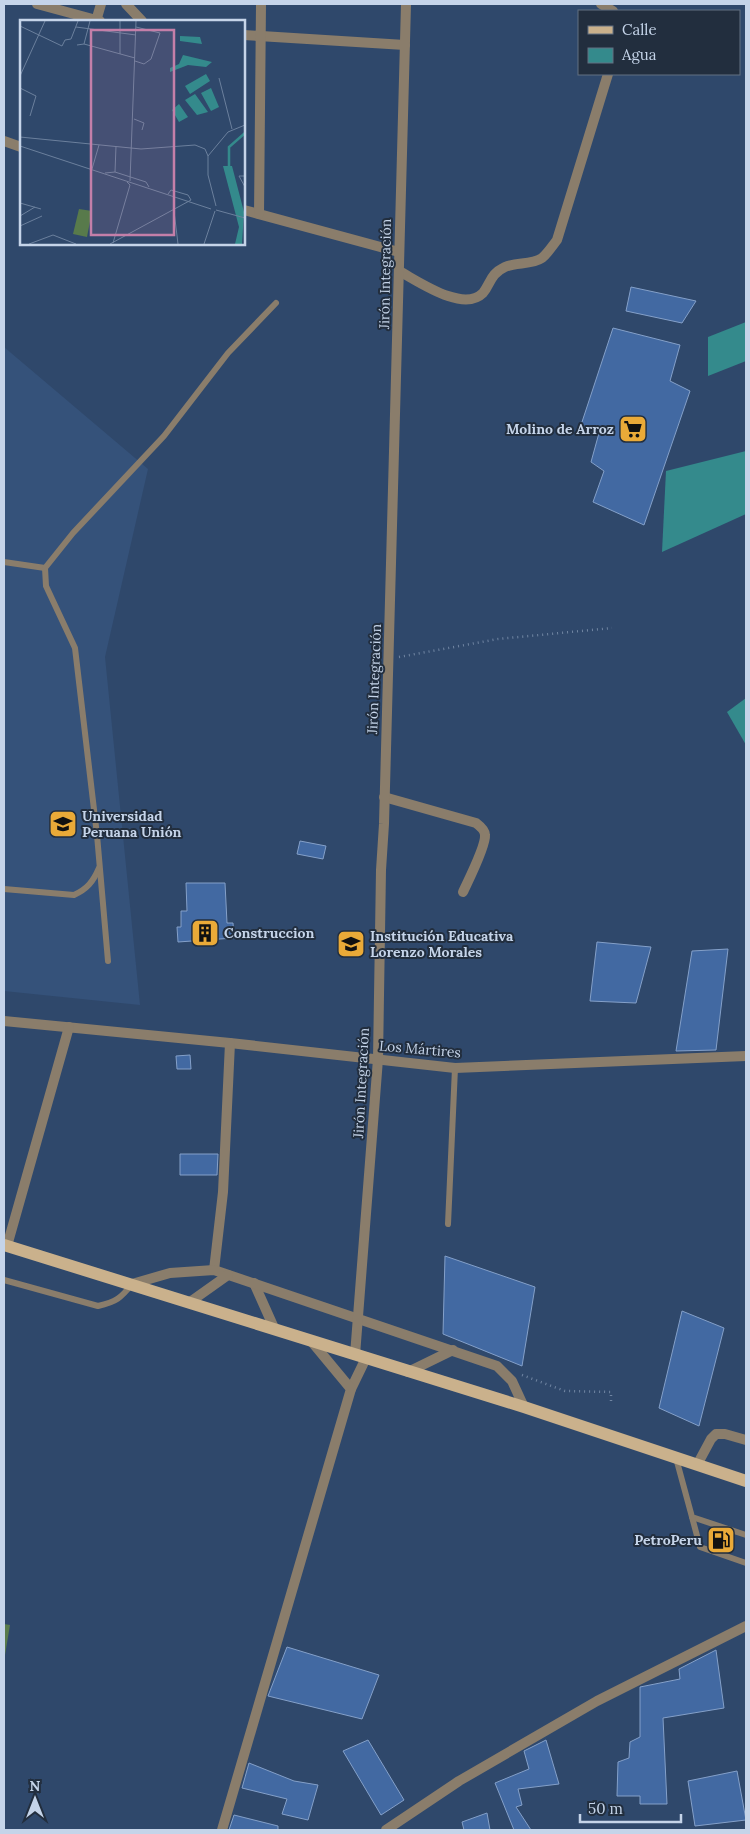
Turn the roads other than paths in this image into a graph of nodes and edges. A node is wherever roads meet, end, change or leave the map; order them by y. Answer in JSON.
{"nodes":[{"id":1,"x":37,"y":4,"type":"edge"},
{"id":2,"x":101,"y":4,"type":"edge"},
{"id":3,"x":126,"y":4,"type":"edge"},
{"id":4,"x":261,"y":4,"type":"edge"},
{"id":5,"x":406,"y":4,"type":"edge"},
{"id":6,"x":93,"y":20,"type":"edge"},
{"id":7,"x":96,"y":20,"type":"edge"},
{"id":8,"x":141,"y":20,"type":"edge"},
{"id":9,"x":245,"y":35,"type":"edge"},
{"id":10,"x":260,"y":37,"type":"junction"},
{"id":11,"x":405,"y":45,"type":"junction"},
{"id":12,"x":608,"y":75,"type":"edge"},
{"id":13,"x":4,"y":141,"type":"edge"},
{"id":14,"x":20,"y":147,"type":"edge"},
{"id":15,"x":245,"y":210,"type":"edge"},
{"id":16,"x":259,"y":214,"type":"junction"},
{"id":17,"x":399,"y":252,"type":"junction"},
{"id":18,"x":399,"y":271,"type":"junction"},
{"id":19,"x":276,"y":303,"type":"dead end"},
{"id":20,"x":4,"y":562,"type":"edge"},
{"id":21,"x":45,"y":568,"type":"junction"},
{"id":22,"x":384,"y":797,"type":"junction"},
{"id":23,"x":99,"y":867,"type":"junction"},
{"id":24,"x":4,"y":889,"type":"edge"},
{"id":25,"x":463,"y":892,"type":"dead end"},
{"id":26,"x":108,"y":962,"type":"dead end"},
{"id":27,"x":4,"y":1021,"type":"edge"},
{"id":28,"x":70,"y":1027,"type":"junction"},
{"id":29,"x":230,"y":1043,"type":"junction"},
{"id":30,"x":746,"y":1056,"type":"edge"},
{"id":31,"x":378,"y":1059,"type":"junction"},
{"id":32,"x":455,"y":1068,"type":"junction"},
{"id":33,"x":448,"y":1224,"type":"dead end"},
{"id":34,"x":5,"y":1245,"type":"edge"},
{"id":35,"x":214,"y":1270,"type":"junction"},
{"id":36,"x":228,"y":1275,"type":"junction"},
{"id":37,"x":4,"y":1280,"type":"edge"},
{"id":38,"x":132,"y":1284,"type":"junction"},
{"id":39,"x":254,"y":1284,"type":"junction"},
{"id":40,"x":190,"y":1302,"type":"junction"},
{"id":41,"x":357,"y":1318,"type":"junction"},
{"id":42,"x":276,"y":1330,"type":"junction"},
{"id":43,"x":312,"y":1342,"type":"junction"},
{"id":44,"x":453,"y":1350,"type":"junction"},
{"id":45,"x":361,"y":1356,"type":"junction"},
{"id":46,"x":408,"y":1372,"type":"junction"},
{"id":47,"x":351,"y":1389,"type":"junction"},
{"id":48,"x":524,"y":1407,"type":"junction"},
{"id":49,"x":746,"y":1440,"type":"edge"},
{"id":50,"x":676,"y":1458,"type":"junction"},
{"id":51,"x":698,"y":1466,"type":"junction"},
{"id":52,"x":746,"y":1481,"type":"edge"},
{"id":53,"x":692,"y":1517,"type":"junction"},
{"id":54,"x":746,"y":1535,"type":"edge"},
{"id":55,"x":746,"y":1563,"type":"edge"},
{"id":56,"x":746,"y":1626,"type":"edge"},
{"id":57,"x":222,"y":1830,"type":"edge"},
{"id":58,"x":386,"y":1830,"type":"edge"}],
"edges":[{"from":1,"to":6,"type":"street"},
{"from":2,"to":7,"type":"street"},
{"from":3,"to":8,"type":"street"},
{"from":4,"to":10,"type":"street"},
{"from":5,"to":11,"type":"street","name":"Jirón Integración"},
{"from":9,"to":10,"type":"street"},
{"from":10,"to":11,"type":"street"},
{"from":10,"to":16,"type":"street"},
{"from":11,"to":17,"type":"street","name":"Jirón Integración"},
{"from":12,"to":18,"type":"street"},
{"from":13,"to":14,"type":"street"},
{"from":15,"to":16,"type":"street"},
{"from":16,"to":17,"type":"street"},
{"from":17,"to":18,"type":"street","name":"Jirón Integración"},
{"from":18,"to":22,"type":"street","name":"Jirón Integración"},
{"from":19,"to":21,"type":"lane"},
{"from":20,"to":21,"type":"lane"},
{"from":21,"to":23,"type":"lane"},
{"from":22,"to":25,"type":"street"},
{"from":22,"to":31,"type":"street","name":"Jirón Integración"},
{"from":23,"to":24,"type":"lane"},
{"from":23,"to":26,"type":"lane"},
{"from":27,"to":28,"type":"street","name":"Los Mártires"},
{"from":28,"to":29,"type":"street","name":"Los Mártires"},
{"from":28,"to":34,"type":"street"},
{"from":29,"to":31,"type":"street","name":"Los Mártires"},
{"from":29,"to":35,"type":"street"},
{"from":30,"to":32,"type":"street","name":"Los Mártires"},
{"from":31,"to":32,"type":"street","name":"Los Mártires"},
{"from":31,"to":41,"type":"street","name":"Jirón Integración"},
{"from":32,"to":33,"type":"lane"},
{"from":34,"to":38,"type":"main road"},
{"from":35,"to":36,"type":"street"},
{"from":35,"to":38,"type":"street"},
{"from":36,"to":39,"type":"street"},
{"from":36,"to":40,"type":"street"},
{"from":37,"to":38,"type":"lane"},
{"from":38,"to":40,"type":"main road"},
{"from":39,"to":41,"type":"street"},
{"from":39,"to":42,"type":"street"},
{"from":40,"to":42,"type":"main road"},
{"from":41,"to":44,"type":"street"},
{"from":41,"to":45,"type":"street","name":"Jirón Integración"},
{"from":42,"to":43,"type":"main road"},
{"from":43,"to":45,"type":"main road"},
{"from":43,"to":47,"type":"street"},
{"from":44,"to":46,"type":"street"},
{"from":44,"to":48,"type":"street"},
{"from":45,"to":46,"type":"main road"},
{"from":45,"to":47,"type":"street"},
{"from":46,"to":48,"type":"main road"},
{"from":47,"to":57,"type":"street"},
{"from":48,"to":50,"type":"main road"},
{"from":49,"to":51,"type":"street"},
{"from":50,"to":51,"type":"main road"},
{"from":50,"to":53,"type":"lane"},
{"from":51,"to":52,"type":"main road"},
{"from":53,"to":54,"type":"lane"},
{"from":53,"to":55,"type":"lane"},
{"from":56,"to":58,"type":"street"}]}
